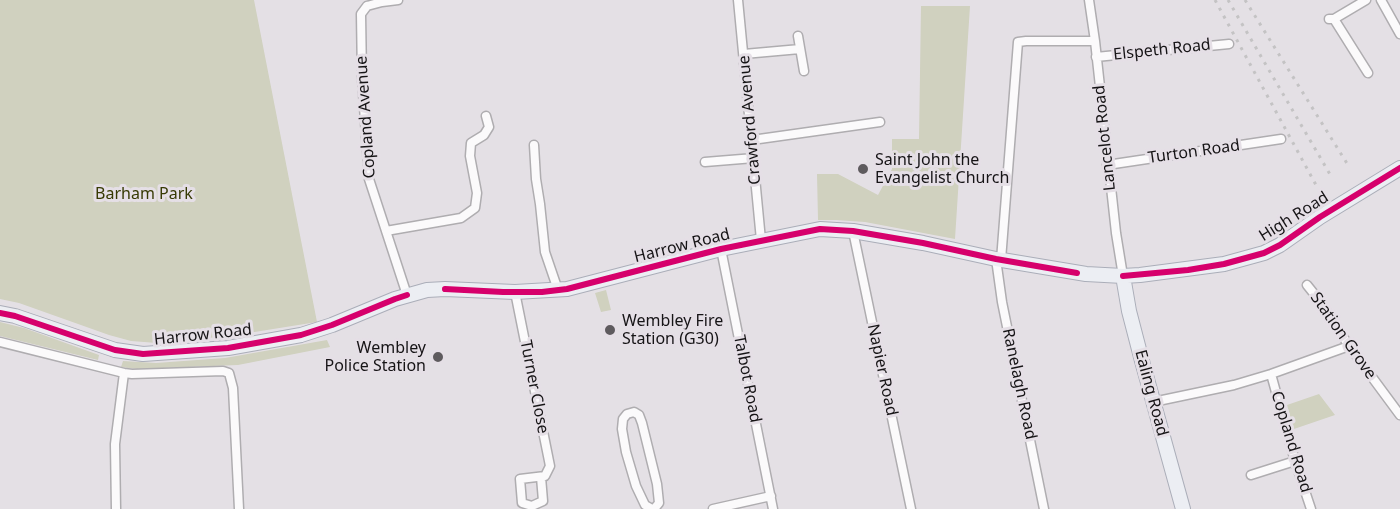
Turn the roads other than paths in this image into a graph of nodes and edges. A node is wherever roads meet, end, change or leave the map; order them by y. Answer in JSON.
{"nodes":[{"id":1,"x":398,"y":0,"type":"edge"},
{"id":2,"x":738,"y":0,"type":"edge"},
{"id":3,"x":1089,"y":0,"type":"edge"},
{"id":4,"x":1366,"y":0,"type":"edge"},
{"id":5,"x":1381,"y":0,"type":"edge"},
{"id":6,"x":364,"y":3,"type":"edge"},
{"id":7,"x":1400,"y":34,"type":"edge"},
{"id":8,"x":798,"y":36,"type":"dead end"},
{"id":9,"x":1095,"y":41,"type":"junction"},
{"id":10,"x":1228,"y":44,"type":"dead end"},
{"id":11,"x":800,"y":50,"type":"junction"},
{"id":12,"x":744,"y":54,"type":"junction"},
{"id":13,"x":1096,"y":57,"type":"junction"},
{"id":14,"x":804,"y":72,"type":"dead end"},
{"id":15,"x":1368,"y":73,"type":"dead end"},
{"id":16,"x":486,"y":116,"type":"dead end"},
{"id":17,"x":880,"y":122,"type":"dead end"},
{"id":18,"x":1281,"y":139,"type":"dead end"},
{"id":19,"x":752,"y":140,"type":"junction"},
{"id":20,"x":534,"y":145,"type":"dead end"},
{"id":21,"x":754,"y":158,"type":"junction"},
{"id":22,"x":705,"y":162,"type":"dead end"},
{"id":23,"x":1107,"y":165,"type":"junction"},
{"id":24,"x":1400,"y":168,"type":"edge"},
{"id":25,"x":386,"y":231,"type":"junction"},
{"id":26,"x":854,"y":231,"type":"junction"},
{"id":27,"x":761,"y":240,"type":"junction"},
{"id":28,"x":721,"y":249,"type":"junction"},
{"id":29,"x":998,"y":260,"type":"junction"},
{"id":30,"x":1123,"y":276,"type":"junction"},
{"id":31,"x":1307,"y":285,"type":"dead end"},
{"id":32,"x":558,"y":290,"type":"junction"},
{"id":33,"x":515,"y":292,"type":"junction"},
{"id":34,"x":407,"y":295,"type":"junction"},
{"id":35,"x":0,"y":312,"type":"edge"},
{"id":36,"x":1,"y":346,"type":"edge"},
{"id":37,"x":1349,"y":346,"type":"junction"},
{"id":38,"x":124,"y":373,"type":"junction"},
{"id":39,"x":1271,"y":374,"type":"junction"},
{"id":40,"x":1153,"y":402,"type":"junction"},
{"id":41,"x":1400,"y":415,"type":"edge"},
{"id":42,"x":1295,"y":460,"type":"junction"},
{"id":43,"x":1251,"y":475,"type":"dead end"},
{"id":44,"x":541,"y":477,"type":"dead end"},
{"id":45,"x":771,"y":496,"type":"junction"},
{"id":46,"x":116,"y":509,"type":"edge"},
{"id":47,"x":239,"y":509,"type":"edge"},
{"id":48,"x":653,"y":509,"type":"edge"},
{"id":49,"x":713,"y":509,"type":"edge"},
{"id":50,"x":773,"y":509,"type":"edge"},
{"id":51,"x":910,"y":509,"type":"edge"},
{"id":52,"x":1044,"y":509,"type":"edge"},
{"id":53,"x":1183,"y":509,"type":"edge"},
{"id":54,"x":1311,"y":509,"type":"edge"}],
"edges":[{"from":1,"to":6,"type":"street"},
{"from":2,"to":12,"type":"street","name":"Crawford Avenue"},
{"from":3,"to":9,"type":"street","name":"Lancelot Road"},
{"from":4,"to":15,"type":"street"},
{"from":5,"to":7,"type":"street"},
{"from":6,"to":25,"type":"street","name":"Copland Avenue"},
{"from":8,"to":11,"type":"street"},
{"from":9,"to":13,"type":"street","name":"Lancelot Road"},
{"from":9,"to":29,"type":"street","name":"Ranelagh Road"},
{"from":10,"to":13,"type":"street","name":"Elspeth Road"},
{"from":11,"to":12,"type":"street"},
{"from":11,"to":14,"type":"street"},
{"from":12,"to":19,"type":"street","name":"Crawford Avenue"},
{"from":13,"to":23,"type":"street","name":"Lancelot Road"},
{"from":16,"to":25,"type":"street"},
{"from":17,"to":19,"type":"street"},
{"from":18,"to":23,"type":"street","name":"Turton Road"},
{"from":19,"to":21,"type":"street","name":"Crawford Avenue"},
{"from":20,"to":32,"type":"street"},
{"from":21,"to":22,"type":"street"},
{"from":21,"to":27,"type":"street","name":"Crawford Avenue"},
{"from":23,"to":30,"type":"street","name":"Lancelot Road"},
{"from":24,"to":30,"type":"main road","name":"High Road"},
{"from":25,"to":34,"type":"street","name":"Copland Avenue"},
{"from":26,"to":27,"type":"main road","name":"Harrow Road"},
{"from":26,"to":29,"type":"main road","name":"High Road"},
{"from":26,"to":51,"type":"street","name":"Napier Road"},
{"from":27,"to":28,"type":"main road","name":"Harrow Road"},
{"from":28,"to":32,"type":"main road","name":"Harrow Road"},
{"from":28,"to":45,"type":"street","name":"Talbot Road"},
{"from":29,"to":30,"type":"main road","name":"High Road"},
{"from":29,"to":52,"type":"street","name":"Ranelagh Road"},
{"from":30,"to":40,"type":"main road","name":"Ealing Road"},
{"from":31,"to":37,"type":"street","name":"Station Grove"},
{"from":32,"to":33,"type":"main road","name":"Harrow Road"},
{"from":33,"to":34,"type":"main road","name":"Harrow Road"},
{"from":33,"to":44,"type":"street","name":"Turner Close"},
{"from":34,"to":35,"type":"main road","name":"Harrow Road"},
{"from":36,"to":38,"type":"street","name":"Harrow Road"},
{"from":37,"to":39,"type":"street"},
{"from":37,"to":41,"type":"street","name":"Station Grove"},
{"from":38,"to":46,"type":"street"},
{"from":38,"to":47,"type":"street","name":"Harrow Road"},
{"from":39,"to":40,"type":"street"},
{"from":39,"to":42,"type":"street","name":"Copland Road"},
{"from":40,"to":53,"type":"main road","name":"Ealing Road"},
{"from":42,"to":43,"type":"street"},
{"from":42,"to":54,"type":"street","name":"Copland Road"},
{"from":45,"to":49,"type":"street"},
{"from":45,"to":50,"type":"street","name":"Talbot Road"},
{"from":48,"to":48,"type":"street"}]}
